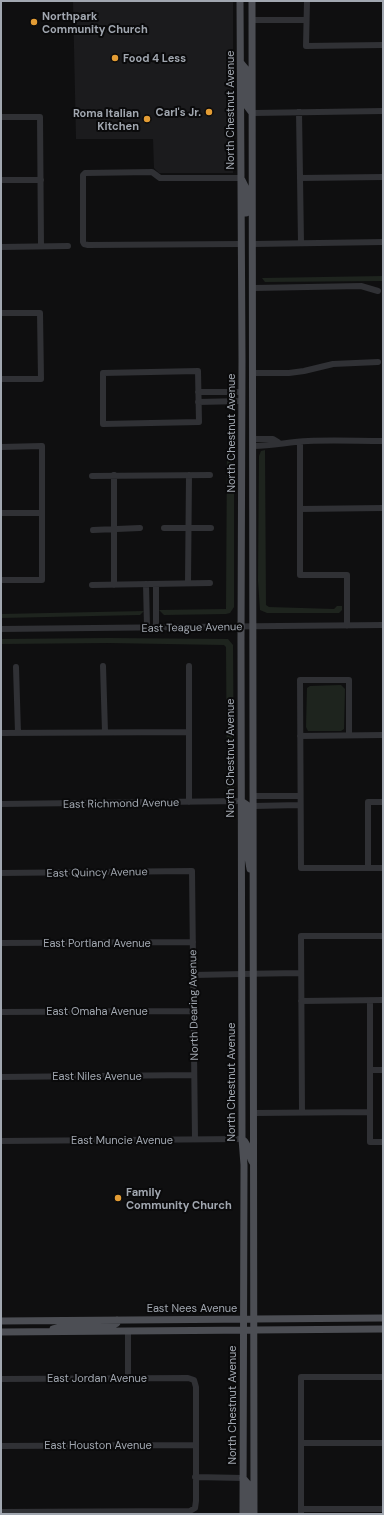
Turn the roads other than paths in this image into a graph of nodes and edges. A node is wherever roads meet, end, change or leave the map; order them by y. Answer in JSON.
{"nodes":[{"id":1,"x":240,"y":1,"type":"edge"},
{"id":2,"x":252,"y":1,"type":"edge"},
{"id":3,"x":307,"y":1,"type":"edge"},
{"id":4,"x":252,"y":20,"type":"junction"},
{"id":5,"x":306,"y":20,"type":"junction"},
{"id":6,"x":383,"y":45,"type":"edge"},
{"id":7,"x":241,"y":63,"type":"junction"},
{"id":8,"x":383,"y":111,"type":"edge"},
{"id":9,"x":299,"y":112,"type":"junction"},
{"id":10,"x":252,"y":113,"type":"junction"},
{"id":11,"x":1,"y":117,"type":"edge"},
{"id":12,"x":383,"y":177,"type":"edge"},
{"id":13,"x":241,"y":178,"type":"junction"},
{"id":14,"x":300,"y":178,"type":"junction"},
{"id":15,"x":1,"y":180,"type":"edge"},
{"id":16,"x":41,"y":180,"type":"junction"},
{"id":17,"x":383,"y":242,"type":"edge"},
{"id":18,"x":241,"y":244,"type":"junction"},
{"id":19,"x":252,"y":244,"type":"junction"},
{"id":20,"x":300,"y":244,"type":"junction"},
{"id":21,"x":41,"y":246,"type":"junction"},
{"id":22,"x":68,"y":246,"type":"dead end"},
{"id":23,"x":1,"y":247,"type":"edge"},
{"id":24,"x":252,"y":288,"type":"junction"},
{"id":25,"x":378,"y":291,"type":"dead end"},
{"id":26,"x":1,"y":313,"type":"edge"},
{"id":27,"x":378,"y":362,"type":"dead end"},
{"id":28,"x":253,"y":373,"type":"junction"},
{"id":29,"x":1,"y":379,"type":"edge"},
{"id":30,"x":198,"y":392,"type":"junction"},
{"id":31,"x":216,"y":392,"type":"junction"},
{"id":32,"x":242,"y":392,"type":"junction"},
{"id":33,"x":242,"y":401,"type":"junction"},
{"id":34,"x":198,"y":402,"type":"junction"},
{"id":35,"x":216,"y":402,"type":"junction"},
{"id":36,"x":383,"y":441,"type":"edge"},
{"id":37,"x":253,"y":442,"type":"junction"},
{"id":38,"x":300,"y":442,"type":"junction"},
{"id":39,"x":1,"y":447,"type":"edge"},
{"id":40,"x":114,"y":475,"type":"junction"},
{"id":41,"x":189,"y":475,"type":"junction"},
{"id":42,"x":210,"y":475,"type":"dead end"},
{"id":43,"x":92,"y":476,"type":"dead end"},
{"id":44,"x":383,"y":508,"type":"edge"},
{"id":45,"x":300,"y":509,"type":"junction"},
{"id":46,"x":1,"y":513,"type":"edge"},
{"id":47,"x":42,"y":513,"type":"junction"},
{"id":48,"x":140,"y":528,"type":"dead end"},
{"id":49,"x":164,"y":528,"type":"dead end"},
{"id":50,"x":189,"y":528,"type":"junction"},
{"id":51,"x":211,"y":528,"type":"dead end"},
{"id":52,"x":113,"y":529,"type":"junction"},
{"id":53,"x":93,"y":530,"type":"dead end"},
{"id":54,"x":1,"y":580,"type":"edge"},
{"id":55,"x":188,"y":583,"type":"junction"},
{"id":56,"x":210,"y":583,"type":"dead end"},
{"id":57,"x":146,"y":584,"type":"junction"},
{"id":58,"x":156,"y":584,"type":"junction"},
{"id":59,"x":92,"y":585,"type":"dead end"},
{"id":60,"x":114,"y":585,"type":"junction"},
{"id":61,"x":156,"y":601,"type":"junction"},
{"id":62,"x":147,"y":602,"type":"junction"},
{"id":63,"x":383,"y":625,"type":"edge"},
{"id":64,"x":241,"y":626,"type":"junction"},
{"id":65,"x":253,"y":626,"type":"junction"},
{"id":66,"x":347,"y":626,"type":"junction"},
{"id":67,"x":147,"y":627,"type":"junction"},
{"id":68,"x":156,"y":627,"type":"junction"},
{"id":69,"x":1,"y":629,"type":"edge"},
{"id":70,"x":103,"y":666,"type":"dead end"},
{"id":71,"x":189,"y":666,"type":"dead end"},
{"id":72,"x":16,"y":667,"type":"dead end"},
{"id":73,"x":105,"y":732,"type":"junction"},
{"id":74,"x":189,"y":732,"type":"junction"},
{"id":75,"x":18,"y":733,"type":"junction"},
{"id":76,"x":1,"y":734,"type":"edge"},
{"id":77,"x":349,"y":735,"type":"junction"},
{"id":78,"x":383,"y":735,"type":"edge"},
{"id":79,"x":300,"y":736,"type":"junction"},
{"id":80,"x":254,"y":796,"type":"junction"},
{"id":81,"x":273,"y":796,"type":"junction"},
{"id":82,"x":300,"y":796,"type":"junction"},
{"id":83,"x":242,"y":801,"type":"junction"},
{"id":84,"x":189,"y":802,"type":"junction"},
{"id":85,"x":383,"y":802,"type":"edge"},
{"id":86,"x":1,"y":804,"type":"edge"},
{"id":87,"x":273,"y":805,"type":"junction"},
{"id":88,"x":300,"y":805,"type":"junction"},
{"id":89,"x":254,"y":806,"type":"junction"},
{"id":90,"x":368,"y":868,"type":"junction"},
{"id":91,"x":383,"y":868,"type":"edge"},
{"id":92,"x":192,"y":871,"type":"joint"},
{"id":93,"x":1,"y":873,"type":"edge"},
{"id":94,"x":254,"y":889,"type":"junction"},
{"id":95,"x":383,"y":936,"type":"edge"},
{"id":96,"x":193,"y":942,"type":"junction"},
{"id":97,"x":1,"y":943,"type":"edge"},
{"id":98,"x":193,"y":974,"type":"junction"},
{"id":99,"x":242,"y":974,"type":"junction"},
{"id":100,"x":254,"y":974,"type":"junction"},
{"id":101,"x":301,"y":974,"type":"junction"},
{"id":102,"x":383,"y":1000,"type":"edge"},
{"id":103,"x":301,"y":1001,"type":"junction"},
{"id":104,"x":370,"y":1001,"type":"junction"},
{"id":105,"x":193,"y":1011,"type":"junction"},
{"id":106,"x":1,"y":1012,"type":"edge"},
{"id":107,"x":370,"y":1070,"type":"junction"},
{"id":108,"x":383,"y":1070,"type":"edge"},
{"id":109,"x":194,"y":1075,"type":"junction"},
{"id":110,"x":1,"y":1077,"type":"edge"},
{"id":111,"x":302,"y":1112,"type":"junction"},
{"id":112,"x":370,"y":1112,"type":"junction"},
{"id":113,"x":253,"y":1113,"type":"junction"},
{"id":114,"x":242,"y":1139,"type":"junction"},
{"id":115,"x":194,"y":1140,"type":"junction"},
{"id":116,"x":1,"y":1141,"type":"edge"},
{"id":117,"x":383,"y":1142,"type":"edge"},
{"id":118,"x":253,"y":1163,"type":"junction"},
{"id":119,"x":383,"y":1318,"type":"edge"},
{"id":120,"x":243,"y":1319,"type":"junction"},
{"id":121,"x":254,"y":1319,"type":"junction"},
{"id":122,"x":117,"y":1320,"type":"junction"},
{"id":123,"x":1,"y":1321,"type":"edge"},
{"id":124,"x":243,"y":1330,"type":"junction"},
{"id":125,"x":254,"y":1330,"type":"junction"},
{"id":126,"x":383,"y":1330,"type":"edge"},
{"id":127,"x":128,"y":1331,"type":"junction"},
{"id":128,"x":1,"y":1332,"type":"edge"},
{"id":129,"x":39,"y":1332,"type":"junction"},
{"id":130,"x":383,"y":1377,"type":"edge"},
{"id":131,"x":128,"y":1378,"type":"junction"},
{"id":132,"x":1,"y":1379,"type":"edge"},
{"id":133,"x":383,"y":1443,"type":"edge"},
{"id":134,"x":302,"y":1444,"type":"junction"},
{"id":135,"x":195,"y":1445,"type":"junction"},
{"id":136,"x":1,"y":1446,"type":"edge"},
{"id":137,"x":195,"y":1478,"type":"junction"},
{"id":138,"x":243,"y":1478,"type":"junction"},
{"id":139,"x":383,"y":1509,"type":"edge"},
{"id":140,"x":1,"y":1512,"type":"edge"},
{"id":141,"x":302,"y":1512,"type":"edge"},
{"id":142,"x":243,"y":1514,"type":"edge"},
{"id":143,"x":249,"y":1514,"type":"edge"},
{"id":144,"x":254,"y":1514,"type":"edge"}],
"edges":[{"from":1,"to":7,"type":"main road","name":"North Chestnut Avenue"},
{"from":2,"to":4,"type":"main road","name":"North Chestnut Avenue"},
{"from":3,"to":5,"type":"street"},
{"from":4,"to":5,"type":"street"},
{"from":4,"to":10,"type":"main road","name":"North Chestnut Avenue"},
{"from":5,"to":6,"type":"street"},
{"from":7,"to":10,"type":"main road"},
{"from":7,"to":13,"type":"main road","name":"North Chestnut Avenue"},
{"from":8,"to":9,"type":"street"},
{"from":9,"to":10,"type":"street"},
{"from":9,"to":14,"type":"street"},
{"from":10,"to":19,"type":"main road","name":"North Chestnut Avenue"},
{"from":11,"to":16,"type":"street"},
{"from":12,"to":14,"type":"street"},
{"from":13,"to":18,"type":"main road","name":"North Chestnut Avenue"},
{"from":13,"to":18,"type":"street"},
{"from":13,"to":19,"type":"main road"},
{"from":14,"to":20,"type":"street"},
{"from":15,"to":16,"type":"street"},
{"from":16,"to":21,"type":"street"},
{"from":17,"to":20,"type":"street"},
{"from":18,"to":24,"type":"main road"},
{"from":18,"to":32,"type":"main road","name":"North Chestnut Avenue"},
{"from":19,"to":20,"type":"street"},
{"from":19,"to":24,"type":"main road","name":"North Chestnut Avenue"},
{"from":21,"to":22,"type":"street"},
{"from":21,"to":23,"type":"street"},
{"from":24,"to":25,"type":"street"},
{"from":24,"to":28,"type":"main road","name":"North Chestnut Avenue"},
{"from":26,"to":29,"type":"street"},
{"from":27,"to":28,"type":"street"},
{"from":28,"to":37,"type":"main road","name":"North Chestnut Avenue"},
{"from":30,"to":31,"type":"street"},
{"from":30,"to":34,"type":"street"},
{"from":30,"to":34,"type":"street"},
{"from":31,"to":32,"type":"street"},
{"from":31,"to":35,"type":"street"},
{"from":32,"to":33,"type":"main road","name":"North Chestnut Avenue"},
{"from":32,"to":37,"type":"main road"},
{"from":33,"to":35,"type":"street"},
{"from":33,"to":64,"type":"main road","name":"North Chestnut Avenue"},
{"from":34,"to":35,"type":"street"},
{"from":36,"to":38,"type":"street"},
{"from":37,"to":38,"type":"street"},
{"from":37,"to":65,"type":"main road","name":"North Chestnut Avenue"},
{"from":38,"to":45,"type":"street"},
{"from":39,"to":47,"type":"street"},
{"from":40,"to":41,"type":"street"},
{"from":40,"to":43,"type":"street"},
{"from":40,"to":52,"type":"street"},
{"from":41,"to":42,"type":"street"},
{"from":41,"to":50,"type":"street"},
{"from":44,"to":45,"type":"street"},
{"from":45,"to":66,"type":"street"},
{"from":46,"to":47,"type":"street"},
{"from":47,"to":54,"type":"street"},
{"from":48,"to":52,"type":"street"},
{"from":49,"to":50,"type":"street"},
{"from":50,"to":51,"type":"street"},
{"from":50,"to":55,"type":"street"},
{"from":52,"to":53,"type":"street"},
{"from":52,"to":60,"type":"street"},
{"from":55,"to":56,"type":"street"},
{"from":55,"to":58,"type":"street"},
{"from":57,"to":58,"type":"street"},
{"from":57,"to":60,"type":"street"},
{"from":57,"to":62,"type":"street"},
{"from":58,"to":61,"type":"street"},
{"from":59,"to":60,"type":"street"},
{"from":61,"to":62,"type":"street"},
{"from":61,"to":68,"type":"street"},
{"from":62,"to":67,"type":"street"},
{"from":63,"to":66,"type":"street","name":"East Teague Avenue"},
{"from":64,"to":65,"type":"street","name":"East Teague Avenue"},
{"from":64,"to":68,"type":"street","name":"East Teague Avenue"},
{"from":64,"to":83,"type":"main road","name":"North Chestnut Avenue"},
{"from":65,"to":66,"type":"street","name":"East Teague Avenue"},
{"from":65,"to":80,"type":"main road","name":"North Chestnut Avenue"},
{"from":67,"to":68,"type":"street","name":"East Teague Avenue"},
{"from":67,"to":69,"type":"street","name":"East Teague Avenue"},
{"from":70,"to":73,"type":"street"},
{"from":71,"to":74,"type":"street"},
{"from":72,"to":75,"type":"street"},
{"from":73,"to":74,"type":"street"},
{"from":73,"to":75,"type":"street"},
{"from":74,"to":84,"type":"street"},
{"from":75,"to":76,"type":"street"},
{"from":77,"to":78,"type":"street"},
{"from":77,"to":79,"type":"street"},
{"from":77,"to":79,"type":"street"},
{"from":79,"to":82,"type":"street"},
{"from":80,"to":81,"type":"street"},
{"from":80,"to":89,"type":"main road","name":"North Chestnut Avenue"},
{"from":81,"to":82,"type":"street"},
{"from":81,"to":87,"type":"street"},
{"from":82,"to":88,"type":"street"},
{"from":83,"to":84,"type":"street","name":"East Richmond Avenue"},
{"from":83,"to":94,"type":"main road"},
{"from":83,"to":99,"type":"main road","name":"North Chestnut Avenue"},
{"from":84,"to":86,"type":"street","name":"East Richmond Avenue"},
{"from":85,"to":90,"type":"street"},
{"from":87,"to":88,"type":"street"},
{"from":87,"to":89,"type":"street"},
{"from":88,"to":90,"type":"street"},
{"from":89,"to":94,"type":"main road","name":"North Chestnut Avenue"},
{"from":90,"to":91,"type":"street"},
{"from":92,"to":93,"type":"street","name":"East Quincy Avenue"},
{"from":92,"to":96,"type":"street","name":"North Dearing Avenue"},
{"from":94,"to":100,"type":"main road","name":"North Chestnut Avenue"},
{"from":95,"to":101,"type":"street"},
{"from":96,"to":97,"type":"street","name":"East Portland Avenue"},
{"from":96,"to":98,"type":"street","name":"North Dearing Avenue"},
{"from":98,"to":99,"type":"street"},
{"from":98,"to":105,"type":"street","name":"North Dearing Avenue"},
{"from":99,"to":100,"type":"street"},
{"from":99,"to":114,"type":"main road","name":"North Chestnut Avenue"},
{"from":100,"to":101,"type":"street"},
{"from":100,"to":113,"type":"main road","name":"North Chestnut Avenue"},
{"from":101,"to":103,"type":"street"},
{"from":102,"to":104,"type":"street"},
{"from":103,"to":104,"type":"street"},
{"from":103,"to":111,"type":"street"},
{"from":104,"to":107,"type":"street"},
{"from":105,"to":106,"type":"street","name":"East Omaha Avenue"},
{"from":105,"to":109,"type":"street","name":"North Dearing Avenue"},
{"from":107,"to":108,"type":"street"},
{"from":107,"to":112,"type":"street"},
{"from":109,"to":110,"type":"street","name":"East Niles Avenue"},
{"from":109,"to":115,"type":"street","name":"North Dearing Avenue"},
{"from":111,"to":112,"type":"street"},
{"from":111,"to":113,"type":"street"},
{"from":112,"to":117,"type":"street"},
{"from":113,"to":118,"type":"main road","name":"North Chestnut Avenue"},
{"from":114,"to":115,"type":"street","name":"East Muncie Avenue"},
{"from":114,"to":118,"type":"main road"},
{"from":114,"to":120,"type":"main road","name":"North Chestnut Avenue"},
{"from":115,"to":116,"type":"street","name":"East Muncie Avenue"},
{"from":118,"to":121,"type":"main road","name":"North Chestnut Avenue"},
{"from":119,"to":121,"type":"main road","name":"East Nees Avenue"},
{"from":120,"to":121,"type":"main road","name":"East Nees Avenue"},
{"from":120,"to":122,"type":"main road","name":"East Nees Avenue"},
{"from":120,"to":124,"type":"main road","name":"North Chestnut Avenue"},
{"from":121,"to":125,"type":"main road","name":"North Chestnut Avenue"},
{"from":122,"to":123,"type":"main road","name":"East Nees Avenue"},
{"from":122,"to":129,"type":"main road"},
{"from":124,"to":125,"type":"main road","name":"East Nees Avenue"},
{"from":124,"to":127,"type":"main road","name":"East Nees Avenue"},
{"from":124,"to":138,"type":"main road","name":"North Chestnut Avenue"},
{"from":125,"to":126,"type":"main road","name":"East Nees Avenue"},
{"from":125,"to":144,"type":"main road","name":"North Chestnut Avenue"},
{"from":127,"to":129,"type":"main road","name":"East Nees Avenue"},
{"from":127,"to":131,"type":"street"},
{"from":128,"to":129,"type":"main road","name":"East Nees Avenue"},
{"from":130,"to":134,"type":"street"},
{"from":131,"to":132,"type":"street","name":"East Jordan Avenue"},
{"from":131,"to":135,"type":"street","name":"East Jordan Avenue"},
{"from":133,"to":134,"type":"street"},
{"from":134,"to":141,"type":"street"},
{"from":135,"to":136,"type":"street","name":"East Houston Avenue"},
{"from":135,"to":137,"type":"street"},
{"from":137,"to":138,"type":"street"},
{"from":137,"to":140,"type":"street"},
{"from":138,"to":142,"type":"main road","name":"North Chestnut Avenue"},
{"from":138,"to":143,"type":"main road"},
{"from":139,"to":141,"type":"street"}]}
